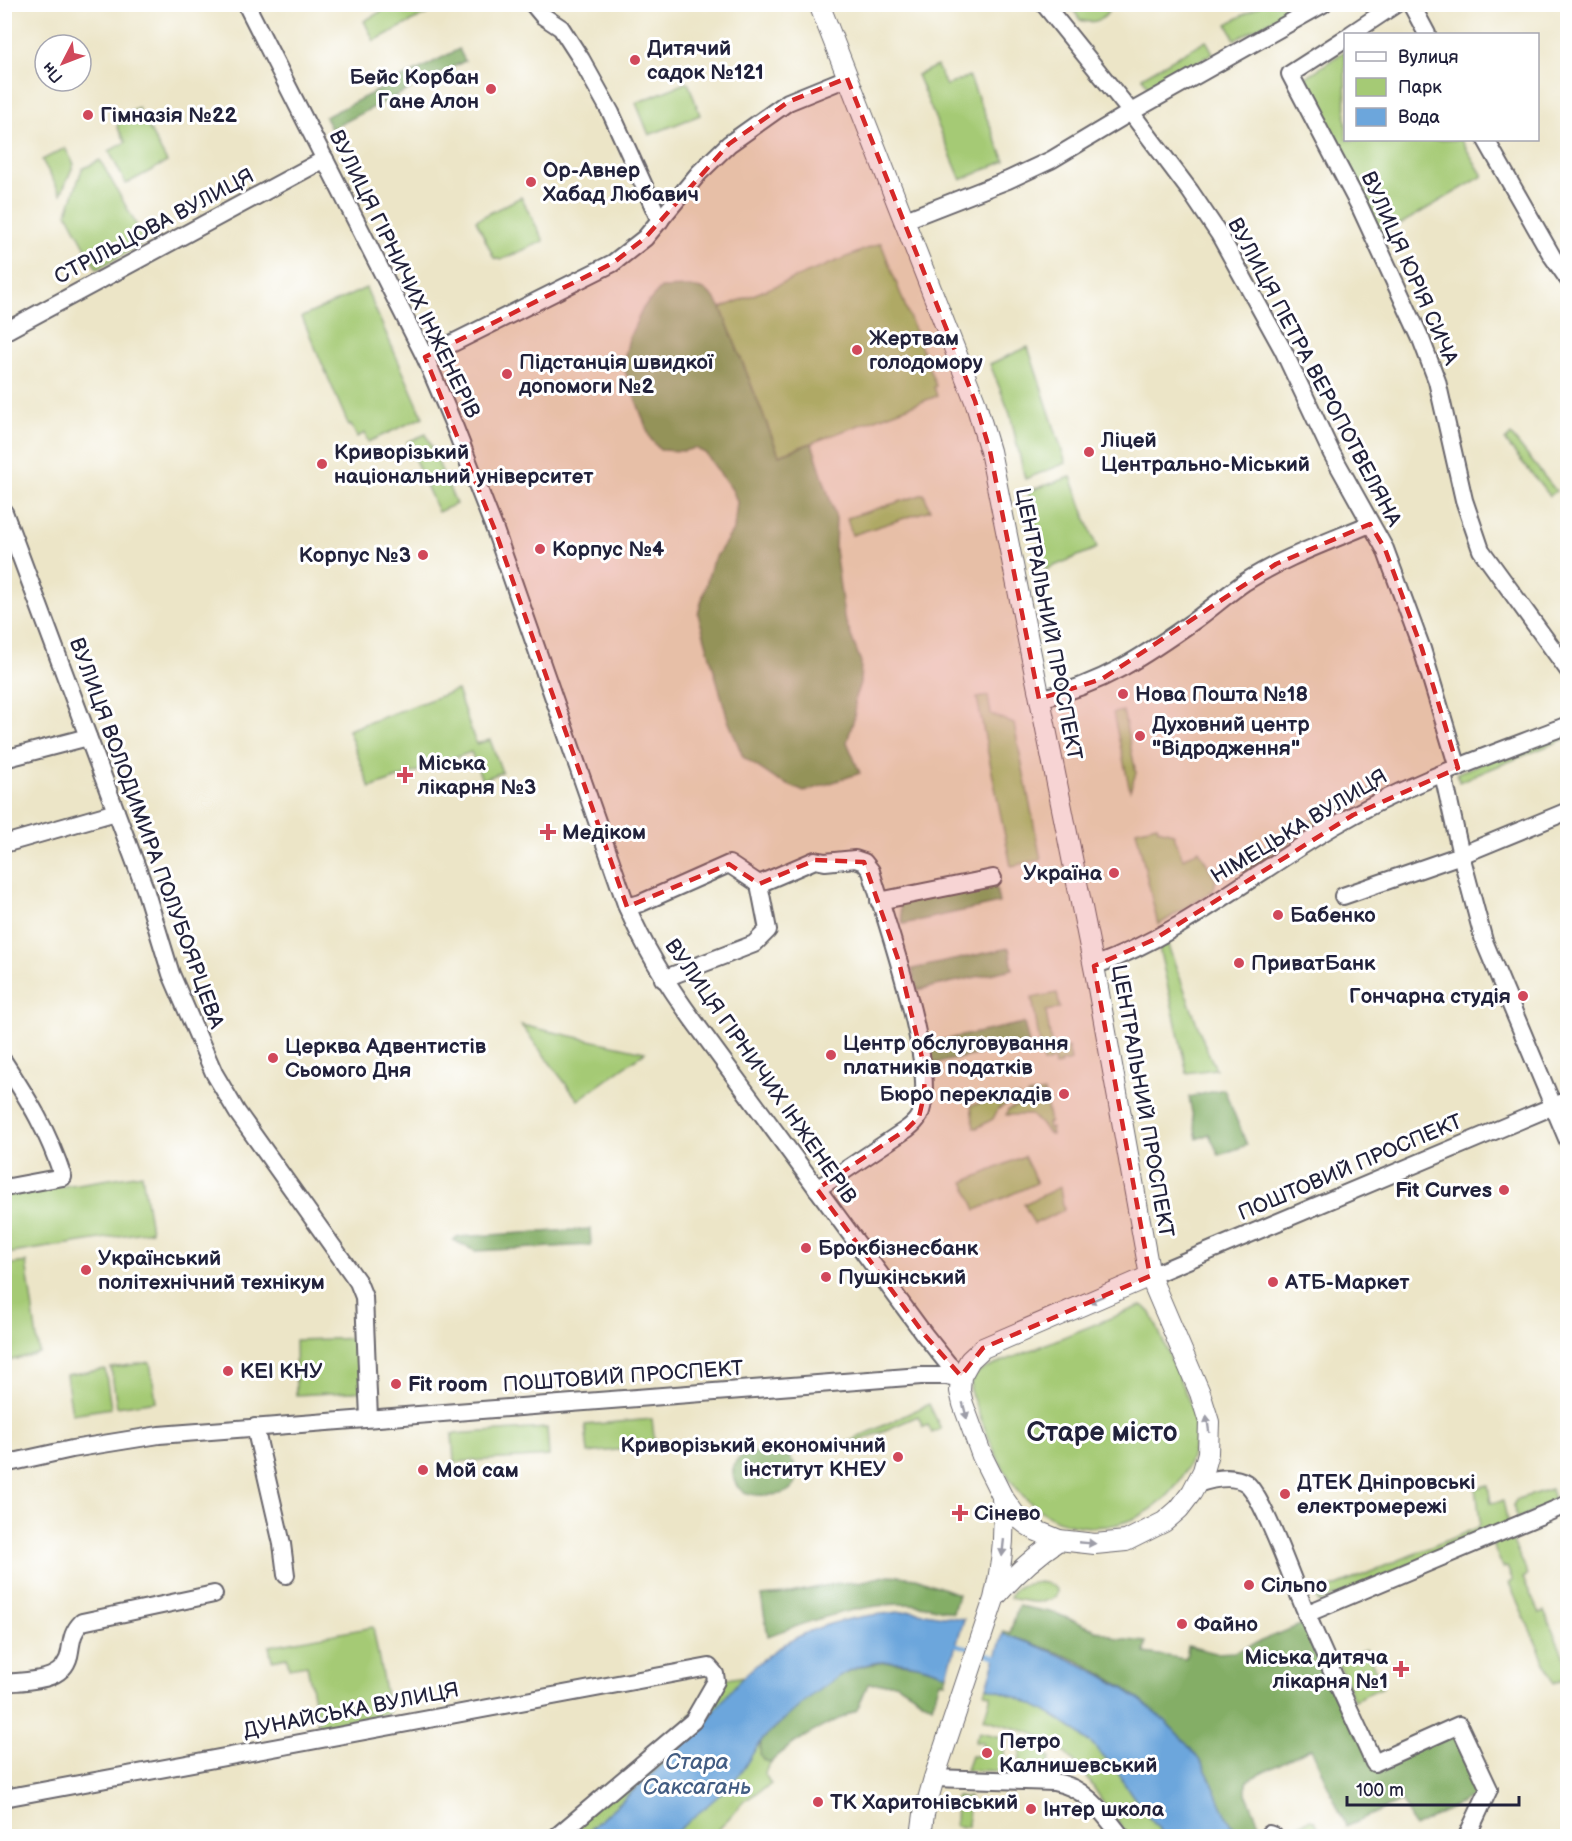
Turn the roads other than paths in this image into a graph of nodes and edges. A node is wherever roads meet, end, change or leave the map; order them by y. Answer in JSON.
{"nodes":[{"id":1,"x":246,"y":4,"type":"edge"},
{"id":2,"x":819,"y":4,"type":"edge"},
{"id":3,"x":1044,"y":4,"type":"edge"},
{"id":4,"x":1323,"y":4,"type":"edge"},
{"id":5,"x":1396,"y":4,"type":"edge"},
{"id":6,"x":1411,"y":4,"type":"edge"},
{"id":7,"x":538,"y":10,"type":"edge"},
{"id":8,"x":1352,"y":33,"type":"edge"},
{"id":9,"x":1426,"y":33,"type":"edge"},
{"id":10,"x":1344,"y":39,"type":"edge"},
{"id":11,"x":847,"y":78,"type":"junction"},
{"id":12,"x":1131,"y":112,"type":"junction"},
{"id":13,"x":1487,"y":141,"type":"edge"},
{"id":14,"x":325,"y":159,"type":"junction"},
{"id":15,"x":660,"y":221,"type":"junction"},
{"id":16,"x":903,"y":221,"type":"junction"},
{"id":17,"x":1568,"y":279,"type":"edge"},
{"id":18,"x":4,"y":332,"type":"edge"},
{"id":19,"x":425,"y":357,"type":"junction"},
{"id":20,"x":4,"y":512,"type":"edge"},
{"id":21,"x":1370,"y":524,"type":"junction"},
{"id":22,"x":1568,"y":670,"type":"edge"},
{"id":23,"x":1039,"y":699,"type":"junction"},
{"id":24,"x":1568,"y":725,"type":"edge"},
{"id":25,"x":88,"y":736,"type":"junction"},
{"id":26,"x":4,"y":759,"type":"edge"},
{"id":27,"x":1450,"y":771,"type":"junction"},
{"id":28,"x":1568,"y":811,"type":"edge"},
{"id":29,"x":116,"y":812,"type":"junction"},
{"id":30,"x":4,"y":844,"type":"edge"},
{"id":31,"x":1461,"y":855,"type":"junction"},
{"id":32,"x":993,"y":878,"type":"dead end"},
{"id":33,"x":759,"y":884,"type":"junction"},
{"id":34,"x":1344,"y":896,"type":"dead end"},
{"id":35,"x":879,"y":901,"type":"junction"},
{"id":36,"x":627,"y":907,"type":"junction"},
{"id":37,"x":1094,"y":966,"type":"junction"},
{"id":38,"x":663,"y":979,"type":"junction"},
{"id":39,"x":4,"y":1062,"type":"edge"},
{"id":40,"x":1560,"y":1103,"type":"edge"},
{"id":41,"x":1568,"y":1141,"type":"edge"},
{"id":42,"x":4,"y":1188,"type":"edge"},
{"id":43,"x":817,"y":1189,"type":"junction"},
{"id":44,"x":1150,"y":1276,"type":"junction"},
{"id":45,"x":961,"y":1377,"type":"junction"},
{"id":46,"x":369,"y":1418,"type":"junction"},
{"id":47,"x":255,"y":1427,"type":"junction"},
{"id":48,"x":4,"y":1464,"type":"edge"},
{"id":49,"x":1197,"y":1484,"type":"junction"},
{"id":50,"x":1002,"y":1496,"type":"junction"},
{"id":51,"x":1568,"y":1504,"type":"edge"},
{"id":52,"x":1059,"y":1540,"type":"junction"},
{"id":53,"x":286,"y":1575,"type":"dead end"},
{"id":54,"x":214,"y":1594,"type":"dead end"},
{"id":55,"x":991,"y":1605,"type":"junction"},
{"id":56,"x":1306,"y":1614,"type":"junction"},
{"id":57,"x":4,"y":1683,"type":"edge"},
{"id":58,"x":934,"y":1778,"type":"junction"},
{"id":59,"x":4,"y":1798,"type":"edge"},
{"id":60,"x":557,"y":1836,"type":"edge"},
{"id":61,"x":921,"y":1836,"type":"edge"},
{"id":62,"x":1121,"y":1836,"type":"edge"},
{"id":63,"x":1467,"y":1836,"type":"edge"}],
"edges":[{"from":1,"to":14,"type":"street","name":"ВУЛИЦЯ ГІРНИЧИХ ІНЖЕНЕРІВ"},
{"from":2,"to":11,"type":"main road","name":"ЦЕНТРАЛЬНИЙ ПРОСПЕКТ"},
{"from":3,"to":12,"type":"street","name":"ВУЛИЦЯ ПЕТРА ВЕРОПОТВЕЛЯНА"},
{"from":4,"to":12,"type":"street"},
{"from":5,"to":8,"type":"street"},
{"from":6,"to":9,"type":"street"},
{"from":7,"to":15,"type":"street"},
{"from":10,"to":22,"type":"street","name":"ВУЛИЦЯ ЮРІЯ СИЧА"},
{"from":11,"to":15,"type":"street"},
{"from":11,"to":16,"type":"main road","name":"ЦЕНТРАЛЬНИЙ ПРОСПЕКТ"},
{"from":12,"to":16,"type":"street"},
{"from":12,"to":21,"type":"street","name":"ВУЛИЦЯ ПЕТРА ВЕРОПОТВЕЛЯНА"},
{"from":13,"to":17,"type":"street"},
{"from":14,"to":18,"type":"street","name":"СТРІЛЬЦОВА ВУЛИЦЯ"},
{"from":14,"to":19,"type":"street","name":"ВУЛИЦЯ ГІРНИЧИХ ІНЖЕНЕРІВ"},
{"from":15,"to":19,"type":"street"},
{"from":16,"to":23,"type":"main road","name":"ЦЕНТРАЛЬНИЙ ПРОСПЕКТ"},
{"from":19,"to":36,"type":"street","name":"ВУЛИЦЯ ГІРНИЧИХ ІНЖЕНЕРІВ"},
{"from":20,"to":25,"type":"street","name":"ВУЛИЦЯ ВОЛОДИМИРА ПОЛУБОЯРЦЕВА"},
{"from":21,"to":23,"type":"street"},
{"from":21,"to":27,"type":"street","name":"ВУЛИЦЯ ПЕТРА ВЕРОПОТВЕЛЯНА"},
{"from":23,"to":37,"type":"main road","name":"ЦЕНТРАЛЬНИЙ ПРОСПЕКТ"},
{"from":24,"to":27,"type":"street","name":"НІМЕЦЬКА ВУЛИЦЯ"},
{"from":25,"to":26,"type":"street"},
{"from":25,"to":29,"type":"street","name":"ВУЛИЦЯ ВОЛОДИМИРА ПОЛУБОЯРЦЕВА"},
{"from":27,"to":31,"type":"street","name":"ВУЛИЦЯ ПЕТРА ВЕРОПОТВЕЛЯНА"},
{"from":27,"to":37,"type":"street","name":"НІМЕЦЬКА ВУЛИЦЯ"},
{"from":28,"to":31,"type":"street"},
{"from":29,"to":30,"type":"street"},
{"from":29,"to":46,"type":"street","name":"ВУЛИЦЯ ВОЛОДИМИРА ПОЛУБОЯРЦЕВА"},
{"from":31,"to":34,"type":"street"},
{"from":31,"to":40,"type":"street","name":"ВУЛИЦЯ ПЕТРА ВЕРОПОТВЕЛЯНА"},
{"from":32,"to":35,"type":"street"},
{"from":33,"to":35,"type":"street"},
{"from":33,"to":36,"type":"street"},
{"from":33,"to":38,"type":"street"},
{"from":35,"to":43,"type":"street"},
{"from":36,"to":38,"type":"street","name":"ВУЛИЦЯ ГІРНИЧИХ ІНЖЕНЕРІВ"},
{"from":37,"to":44,"type":"main road","name":"ЦЕНТРАЛЬНИЙ ПРОСПЕКТ"},
{"from":38,"to":43,"type":"street","name":"ВУЛИЦЯ ГІРНИЧИХ ІНЖЕНЕРІВ"},
{"from":39,"to":42,"type":"street"},
{"from":40,"to":41,"type":"street","name":"ВУЛИЦЯ ПЕТРА ВЕРОПОТВЕЛЯНА"},
{"from":40,"to":44,"type":"street","name":"ПОШТОВИЙ ПРОСПЕКТ"},
{"from":43,"to":45,"type":"street","name":"ВУЛИЦЯ ГІРНИЧИХ ІНЖЕНЕРІВ"},
{"from":44,"to":45,"type":"main road","one_way":true},
{"from":49,"to":44,"type":"main road","name":"ЦЕНТРАЛЬНИЙ ПРОСПЕКТ","one_way":true},
{"from":45,"to":46,"type":"street","name":"ПОШТОВИЙ ПРОСПЕКТ"},
{"from":45,"to":50,"type":"main road","one_way":true},
{"from":46,"to":47,"type":"street","name":"ПОШТОВИЙ ПРОСПЕКТ"},
{"from":47,"to":48,"type":"street","name":"ПОШТОВИЙ ПРОСПЕКТ"},
{"from":47,"to":53,"type":"street"},
{"from":52,"to":49,"type":"main road","name":"ЦЕНТРАЛЬНИЙ ПРОСПЕКТ","one_way":true},
{"from":49,"to":56,"type":"street"},
{"from":50,"to":52,"type":"main road","name":"ЦЕНТРАЛЬНИЙ ПРОСПЕКТ"},
{"from":50,"to":55,"type":"main road","one_way":true},
{"from":51,"to":56,"type":"street"},
{"from":52,"to":55,"type":"main road"},
{"from":54,"to":57,"type":"street"},
{"from":55,"to":58,"type":"main road"},
{"from":56,"to":63,"type":"street"},
{"from":58,"to":61,"type":"main road"},
{"from":58,"to":62,"type":"street"},
{"from":59,"to":60,"type":"street","name":"ДУНАЙСЬКА ВУЛИЦЯ"}]}
